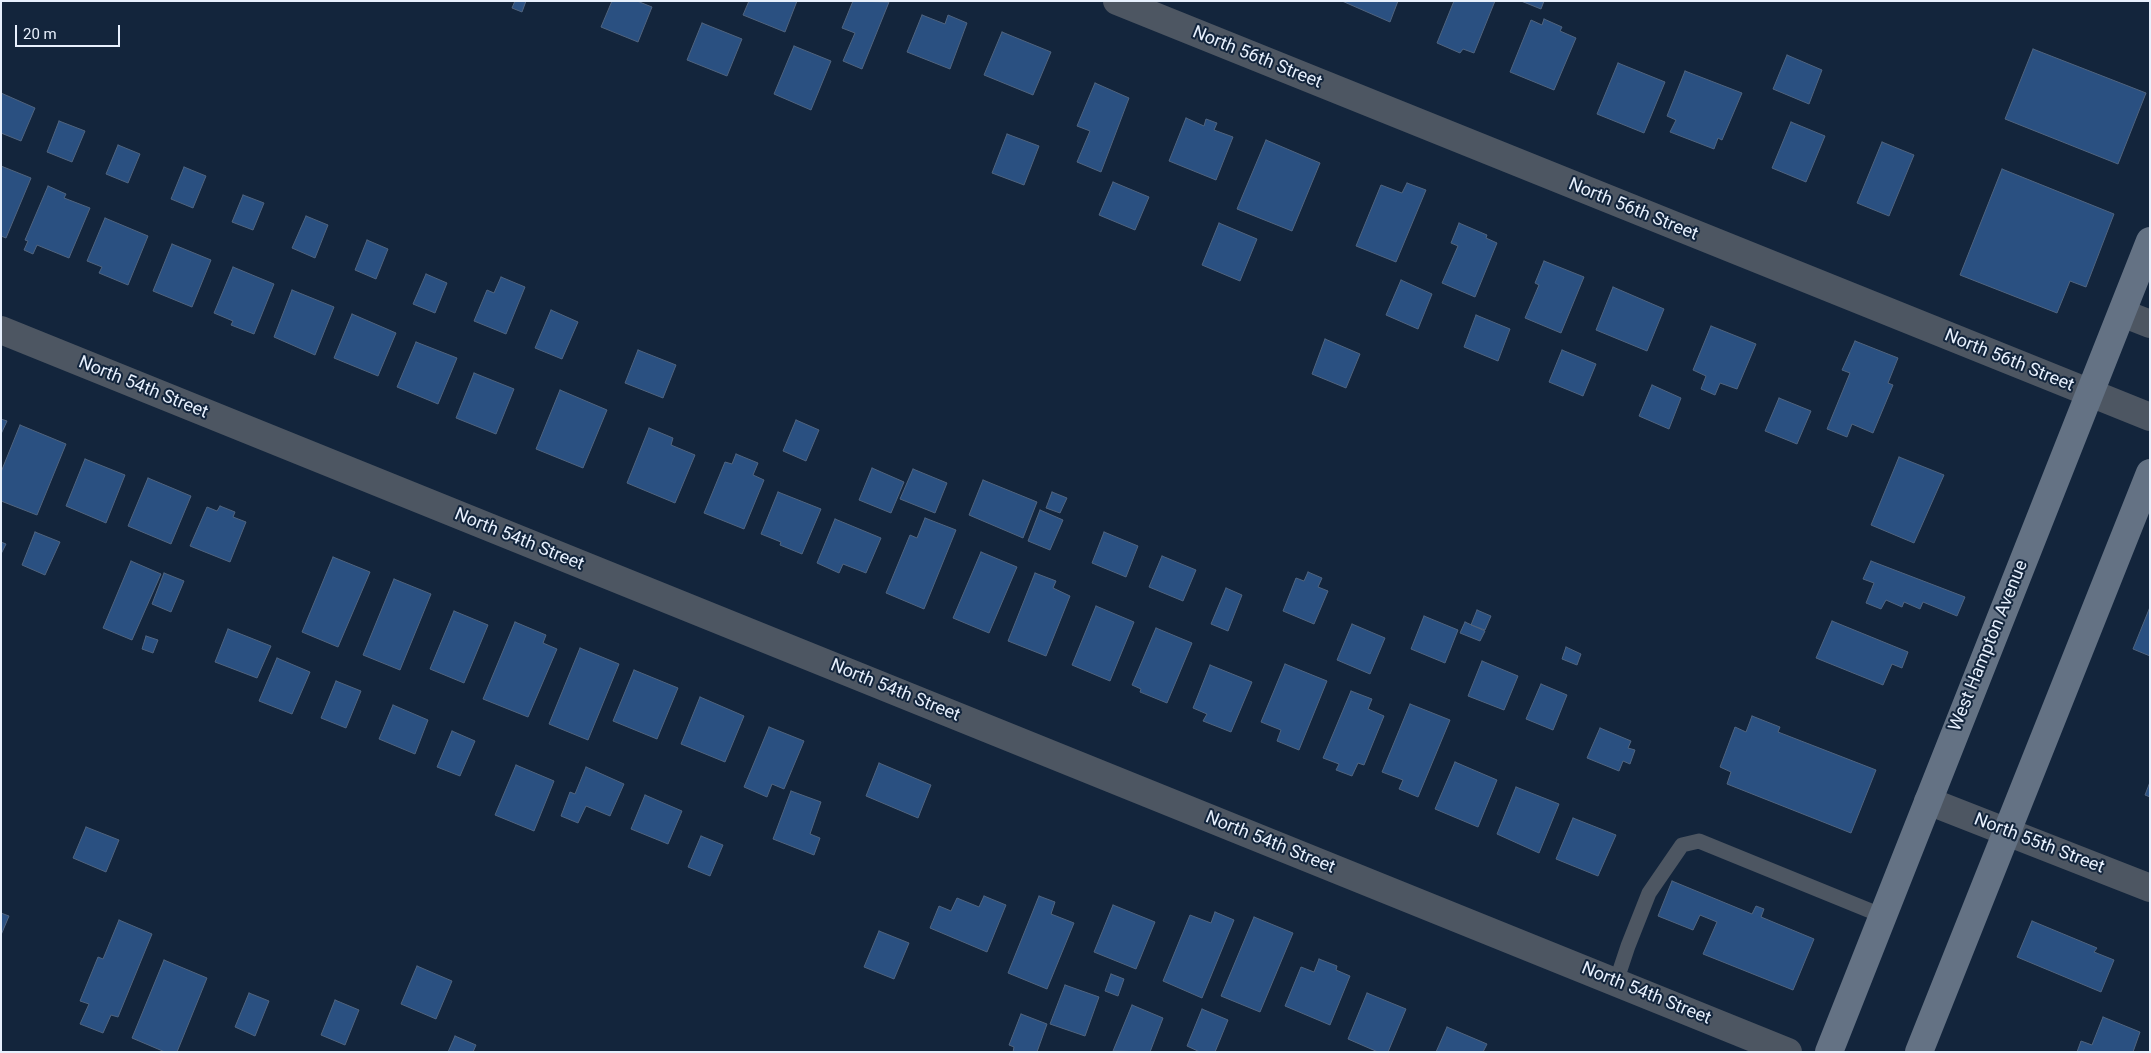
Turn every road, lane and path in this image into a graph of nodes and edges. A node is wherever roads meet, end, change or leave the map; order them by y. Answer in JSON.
{"nodes":[{"id":1,"x":1117,"y":1,"type":"edge"},
{"id":2,"x":2150,"y":241,"type":"edge"},
{"id":3,"x":2122,"y":312,"type":"junction"},
{"id":4,"x":2150,"y":324,"type":"edge"},
{"id":5,"x":1,"y":330,"type":"edge"},
{"id":6,"x":2089,"y":394,"type":"junction"},
{"id":7,"x":2150,"y":417,"type":"edge"},
{"id":8,"x":2150,"y":473,"type":"edge"},
{"id":9,"x":1928,"y":801,"type":"junction"},
{"id":10,"x":2008,"y":831,"type":"junction"},
{"id":11,"x":2150,"y":888,"type":"edge"},
{"id":12,"x":1883,"y":916,"type":"junction"},
{"id":13,"x":1616,"y":982,"type":"junction"},
{"id":14,"x":1788,"y":1052,"type":"edge"},
{"id":15,"x":1829,"y":1052,"type":"edge"},
{"id":16,"x":1919,"y":1052,"type":"edge"}],
"edges":[{"from":1,"to":6,"type":"street","name":"North 56th Street"},
{"from":2,"to":3,"type":"main road","name":"West Hampton Avenue"},
{"from":3,"to":4,"type":"street"},
{"from":3,"to":6,"type":"main road","name":"West Hampton Avenue"},
{"from":5,"to":13,"type":"street","name":"North 54th Street"},
{"from":6,"to":7,"type":"street","name":"North 56th Street"},
{"from":6,"to":9,"type":"main road","name":"West Hampton Avenue"},
{"from":8,"to":10,"type":"main road"},
{"from":9,"to":10,"type":"street","name":"North 55th Street"},
{"from":9,"to":12,"type":"main road","name":"West Hampton Avenue"},
{"from":10,"to":11,"type":"street","name":"North 55th Street"},
{"from":10,"to":16,"type":"main road"},
{"from":12,"to":13,"type":"lane"},
{"from":12,"to":15,"type":"main road","name":"West Hampton Avenue"},
{"from":13,"to":14,"type":"street","name":"North 54th Street"}]}
